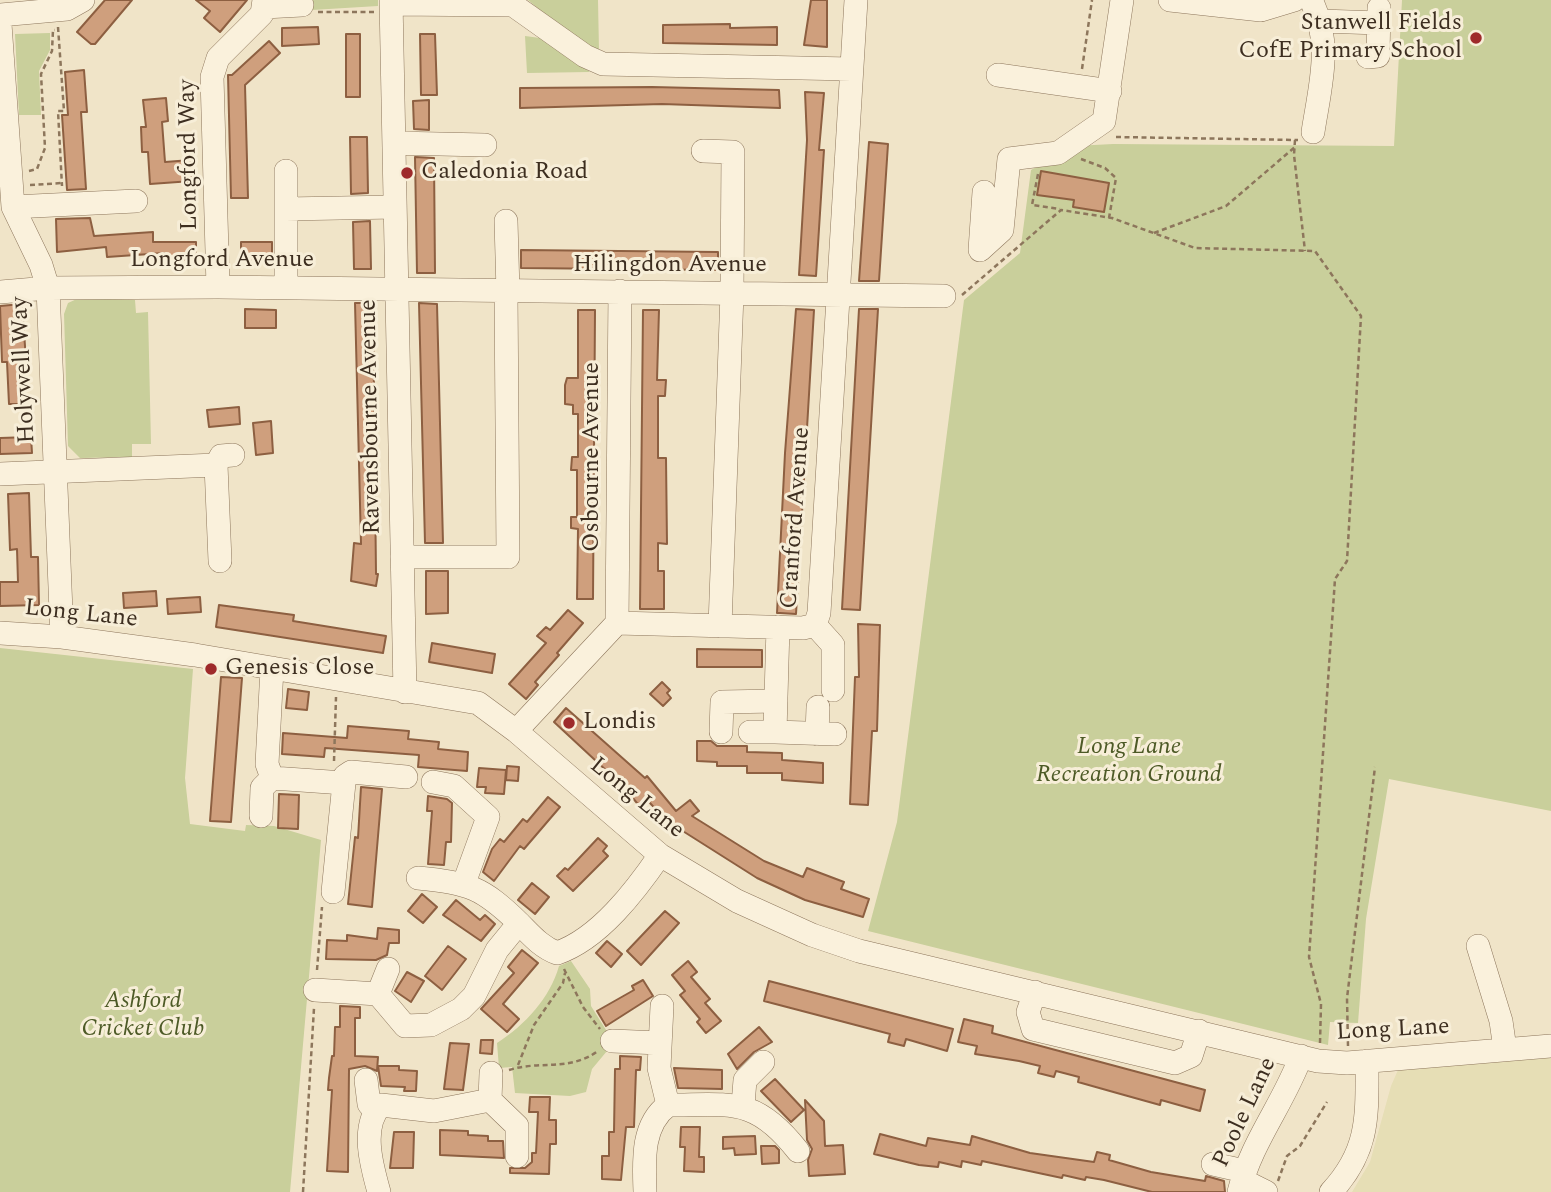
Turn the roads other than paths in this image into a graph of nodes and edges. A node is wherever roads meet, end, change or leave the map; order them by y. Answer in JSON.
{"nodes":[{"id":1,"x":83,"y":0,"type":"edge"},
{"id":2,"x":856,"y":0,"type":"edge"},
{"id":3,"x":1122,"y":0,"type":"edge"},
{"id":4,"x":1172,"y":0,"type":"edge"},
{"id":5,"x":1294,"y":0,"type":"edge"},
{"id":6,"x":1311,"y":0,"type":"edge"},
{"id":7,"x":264,"y":4,"type":"edge"},
{"id":8,"x":391,"y":5,"type":"edge"},
{"id":9,"x":304,"y":8,"type":"road end"},
{"id":10,"x":0,"y":15,"type":"edge"},
{"id":11,"x":1321,"y":21,"type":"junction"},
{"id":12,"x":0,"y":24,"type":"edge"},
{"id":13,"x":1368,"y":57,"type":"dead end"},
{"id":14,"x":851,"y":69,"type":"junction"},
{"id":15,"x":998,"y":75,"type":"dead end"},
{"id":16,"x":1110,"y":91,"type":"junction"},
{"id":17,"x":1304,"y":136,"type":"road end"},
{"id":18,"x":394,"y":141,"type":"junction"},
{"id":19,"x":485,"y":145,"type":"dead end"},
{"id":20,"x":703,"y":152,"type":"dead end"},
{"id":21,"x":286,"y":171,"type":"dead end"},
{"id":22,"x":12,"y":188,"type":"junction"},
{"id":23,"x":985,"y":192,"type":"dead end"},
{"id":24,"x":136,"y":201,"type":"dead end"},
{"id":25,"x":395,"y":207,"type":"junction"},
{"id":26,"x":286,"y":209,"type":"junction"},
{"id":27,"x":506,"y":221,"type":"dead end"},
{"id":28,"x":218,"y":287,"type":"junction"},
{"id":29,"x":286,"y":287,"type":"junction"},
{"id":30,"x":48,"y":288,"type":"junction"},
{"id":31,"x":395,"y":290,"type":"junction"},
{"id":32,"x":620,"y":291,"type":"junction"},
{"id":33,"x":0,"y":292,"type":"edge"},
{"id":34,"x":507,"y":292,"type":"junction"},
{"id":35,"x":732,"y":292,"type":"junction"},
{"id":36,"x":838,"y":295,"type":"junction"},
{"id":37,"x":944,"y":296,"type":"road end"},
{"id":38,"x":56,"y":470,"type":"junction"},
{"id":39,"x":0,"y":474,"type":"edge"},
{"id":40,"x":402,"y":557,"type":"junction"},
{"id":41,"x":220,"y":561,"type":"dead end"},
{"id":42,"x":617,"y":623,"type":"junction"},
{"id":43,"x":815,"y":625,"type":"junction"},
{"id":44,"x":720,"y":626,"type":"junction"},
{"id":45,"x":778,"y":627,"type":"junction"},
{"id":46,"x":0,"y":633,"type":"edge"},
{"id":47,"x":62,"y":637,"type":"junction"},
{"id":48,"x":272,"y":668,"type":"junction"},
{"id":49,"x":405,"y":692,"type":"junction"},
{"id":50,"x":776,"y":701,"type":"junction"},
{"id":51,"x":516,"y":732,"type":"junction"},
{"id":52,"x":721,"y":732,"type":"dead end"},
{"id":53,"x":750,"y":732,"type":"dead end"},
{"id":54,"x":775,"y":732,"type":"junction"},
{"id":55,"x":406,"y":776,"type":"dead end"},
{"id":56,"x":272,"y":778,"type":"junction"},
{"id":57,"x":433,"y":782,"type":"dead end"},
{"id":58,"x":338,"y":783,"type":"junction"},
{"id":59,"x":261,"y":816,"type":"dead end"},
{"id":60,"x":660,"y":855,"type":"junction"},
{"id":61,"x":418,"y":878,"type":"dead end"},
{"id":62,"x":464,"y":883,"type":"junction"},
{"id":63,"x":328,"y":894,"type":"road end"},
{"id":64,"x":519,"y":923,"type":"junction"},
{"id":65,"x":1478,"y":946,"type":"dead end"},
{"id":66,"x":388,"y":969,"type":"dead end"},
{"id":67,"x":315,"y":990,"type":"road end"},
{"id":68,"x":1035,"y":992,"type":"junction"},
{"id":69,"x":378,"y":994,"type":"junction"},
{"id":70,"x":662,"y":1006,"type":"dead end"},
{"id":71,"x":1199,"y":1031,"type":"junction"},
{"id":72,"x":612,"y":1041,"type":"road end"},
{"id":73,"x":660,"y":1043,"type":"junction"},
{"id":74,"x":1551,"y":1046,"type":"edge"},
{"id":75,"x":1505,"y":1049,"type":"junction"},
{"id":76,"x":1310,"y":1058,"type":"junction"},
{"id":77,"x":763,"y":1062,"type":"dead end"},
{"id":78,"x":1357,"y":1062,"type":"junction"},
{"id":79,"x":491,"y":1073,"type":"road end"},
{"id":80,"x":366,"y":1080,"type":"dead end"},
{"id":81,"x":490,"y":1100,"type":"junction"},
{"id":82,"x":668,"y":1105,"type":"junction"},
{"id":83,"x":743,"y":1105,"type":"junction"},
{"id":84,"x":375,"y":1111,"type":"junction"},
{"id":85,"x":798,"y":1152,"type":"dead end"},
{"id":86,"x":517,"y":1156,"type":"dead end"},
{"id":87,"x":1213,"y":1164,"type":"dead end"},
{"id":88,"x":1242,"y":1181,"type":"edge"},
{"id":89,"x":1271,"y":1188,"type":"edge"},
{"id":90,"x":379,"y":1192,"type":"edge"},
{"id":91,"x":645,"y":1192,"type":"edge"},
{"id":92,"x":1331,"y":1192,"type":"edge"}],
"edges":[{"from":1,"to":10,"type":"street"},
{"from":2,"to":14,"type":"street","name":"Cranford Avenue"},
{"from":3,"to":16,"type":"street"},
{"from":4,"to":5,"type":"street"},
{"from":6,"to":11,"type":"street"},
{"from":7,"to":9,"type":"street"},
{"from":7,"to":28,"type":"street","name":"Longford Way"},
{"from":8,"to":14,"type":"street"},
{"from":8,"to":18,"type":"street","name":"Ravensbourne Avenue"},
{"from":11,"to":13,"type":"street"},
{"from":11,"to":17,"type":"street"},
{"from":12,"to":22,"type":"street","name":"Holywell Way"},
{"from":14,"to":36,"type":"street","name":"Cranford Avenue"},
{"from":15,"to":16,"type":"street"},
{"from":16,"to":23,"type":"street"},
{"from":18,"to":19,"type":"street"},
{"from":18,"to":25,"type":"street","name":"Ravensbourne Avenue"},
{"from":20,"to":35,"type":"street"},
{"from":21,"to":26,"type":"street"},
{"from":22,"to":24,"type":"street"},
{"from":22,"to":30,"type":"street","name":"Holywell Way"},
{"from":25,"to":26,"type":"street"},
{"from":25,"to":31,"type":"street","name":"Ravensbourne Avenue"},
{"from":26,"to":29,"type":"street"},
{"from":27,"to":34,"type":"street"},
{"from":28,"to":29,"type":"street","name":"Longford Avenue"},
{"from":28,"to":30,"type":"street","name":"Longford Avenue"},
{"from":29,"to":31,"type":"street","name":"Longford Avenue"},
{"from":30,"to":33,"type":"street","name":"Longford Avenue"},
{"from":30,"to":38,"type":"street","name":"Holywell Way"},
{"from":31,"to":34,"type":"street","name":"Hilingdon Avenue"},
{"from":31,"to":40,"type":"street","name":"Ravensbourne Avenue"},
{"from":32,"to":34,"type":"street","name":"Hilingdon Avenue"},
{"from":32,"to":35,"type":"street","name":"Hilingdon Avenue"},
{"from":32,"to":42,"type":"street","name":"Osbourne Avenue"},
{"from":34,"to":40,"type":"street"},
{"from":35,"to":36,"type":"street","name":"Hilingdon Avenue"},
{"from":35,"to":44,"type":"street"},
{"from":36,"to":37,"type":"street","name":"Hilingdon Avenue"},
{"from":36,"to":43,"type":"street","name":"Cranford Avenue"},
{"from":38,"to":39,"type":"street"},
{"from":38,"to":41,"type":"street"},
{"from":38,"to":47,"type":"street","name":"Holywell Way"},
{"from":40,"to":49,"type":"street","name":"Ravensbourne Avenue"},
{"from":42,"to":44,"type":"street","name":"Cranford Avenue"},
{"from":42,"to":51,"type":"street"},
{"from":43,"to":45,"type":"street","name":"Cranford Avenue"},
{"from":43,"to":54,"type":"street"},
{"from":44,"to":45,"type":"street","name":"Cranford Avenue"},
{"from":45,"to":50,"type":"street"},
{"from":46,"to":47,"type":"street","name":"Long Lane"},
{"from":47,"to":48,"type":"street","name":"Long Lane"},
{"from":48,"to":49,"type":"street","name":"Long Lane"},
{"from":48,"to":56,"type":"street"},
{"from":49,"to":51,"type":"street","name":"Long Lane"},
{"from":50,"to":52,"type":"street"},
{"from":50,"to":54,"type":"street"},
{"from":51,"to":60,"type":"street","name":"Long Lane"},
{"from":53,"to":54,"type":"street"},
{"from":55,"to":58,"type":"street"},
{"from":56,"to":58,"type":"street"},
{"from":56,"to":59,"type":"street"},
{"from":57,"to":62,"type":"street"},
{"from":58,"to":63,"type":"street"},
{"from":60,"to":64,"type":"street"},
{"from":60,"to":68,"type":"street","name":"Long Lane"},
{"from":61,"to":62,"type":"street"},
{"from":62,"to":64,"type":"street"},
{"from":64,"to":69,"type":"street"},
{"from":65,"to":75,"type":"street"},
{"from":66,"to":69,"type":"street"},
{"from":67,"to":69,"type":"street"},
{"from":68,"to":71,"type":"street","name":"Long Lane"},
{"from":68,"to":71,"type":"street"},
{"from":70,"to":73,"type":"street"},
{"from":71,"to":76,"type":"street","name":"Long Lane"},
{"from":72,"to":73,"type":"street"},
{"from":73,"to":82,"type":"street"},
{"from":74,"to":75,"type":"street","name":"Long Lane"},
{"from":75,"to":78,"type":"street","name":"Long Lane"},
{"from":76,"to":78,"type":"street","name":"Long Lane"},
{"from":76,"to":88,"type":"street","name":"Poole Lane"},
{"from":77,"to":83,"type":"street"},
{"from":78,"to":92,"type":"street"},
{"from":79,"to":81,"type":"street"},
{"from":80,"to":84,"type":"street"},
{"from":81,"to":84,"type":"street"},
{"from":81,"to":86,"type":"street"},
{"from":82,"to":83,"type":"street"},
{"from":82,"to":91,"type":"street"},
{"from":83,"to":85,"type":"street"},
{"from":84,"to":90,"type":"street"},
{"from":87,"to":88,"type":"street"},
{"from":88,"to":89,"type":"street"}]}
